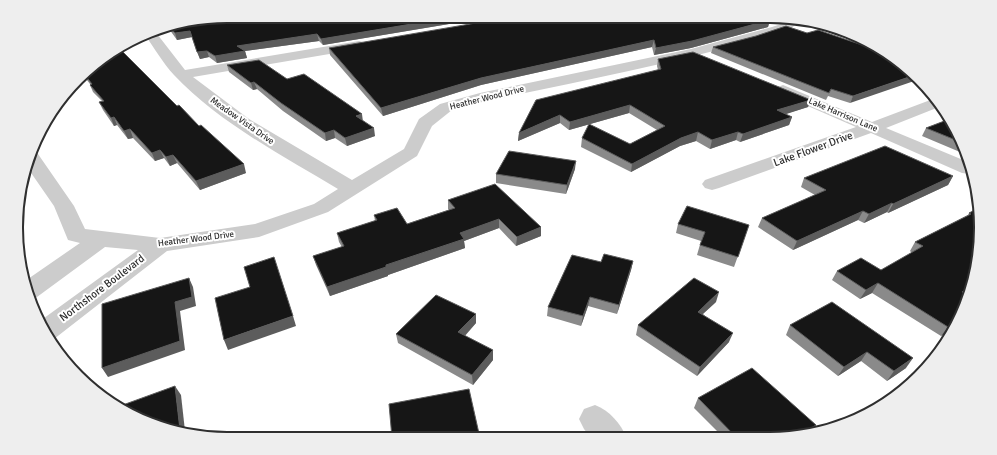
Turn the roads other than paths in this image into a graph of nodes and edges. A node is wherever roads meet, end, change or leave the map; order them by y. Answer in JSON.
{"nodes":[{"id":1,"x":781,"y":23,"type":"edge"},
{"id":2,"x":153,"y":37,"type":"edge"},
{"id":3,"x":375,"y":43,"type":"edge"},
{"id":4,"x":693,"y":53,"type":"junction"},
{"id":5,"x":718,"y":63,"type":"edge"},
{"id":6,"x":182,"y":75,"type":"junction"},
{"id":7,"x":766,"y":82,"type":"edge"},
{"id":8,"x":933,"y":104,"type":"edge"},
{"id":9,"x":873,"y":127,"type":"junction"},
{"id":10,"x":34,"y":162,"type":"edge"},
{"id":11,"x":965,"y":168,"type":"edge"},
{"id":12,"x":712,"y":184,"type":"dead end"},
{"id":13,"x":352,"y":189,"type":"junction"},
{"id":14,"x":100,"y":239,"type":"junction"},
{"id":15,"x":160,"y":245,"type":"junction"},
{"id":16,"x":32,"y":288,"type":"edge"},
{"id":17,"x":49,"y":328,"type":"edge"}],
"edges":[{"from":1,"to":4,"type":"street","name":"Heather Wood Drive"},
{"from":2,"to":6,"type":"street","name":"Meadow Vista Drive"},
{"from":3,"to":6,"type":"street"},
{"from":4,"to":5,"type":"street"},
{"from":4,"to":13,"type":"street","name":"Heather Wood Drive"},
{"from":6,"to":13,"type":"street","name":"Meadow Vista Drive"},
{"from":7,"to":9,"type":"street","name":"Lake Harrison Lane"},
{"from":8,"to":9,"type":"street","name":"Lake Flower Drive"},
{"from":9,"to":11,"type":"street","name":"Lake Harrison Lane"},
{"from":9,"to":12,"type":"street","name":"Lake Flower Drive"},
{"from":10,"to":14,"type":"street"},
{"from":13,"to":15,"type":"street","name":"Heather Wood Drive"},
{"from":14,"to":15,"type":"street","name":"Heather Wood Drive"},
{"from":14,"to":16,"type":"street"},
{"from":15,"to":17,"type":"street","name":"Northshore Boulevard"}]}
